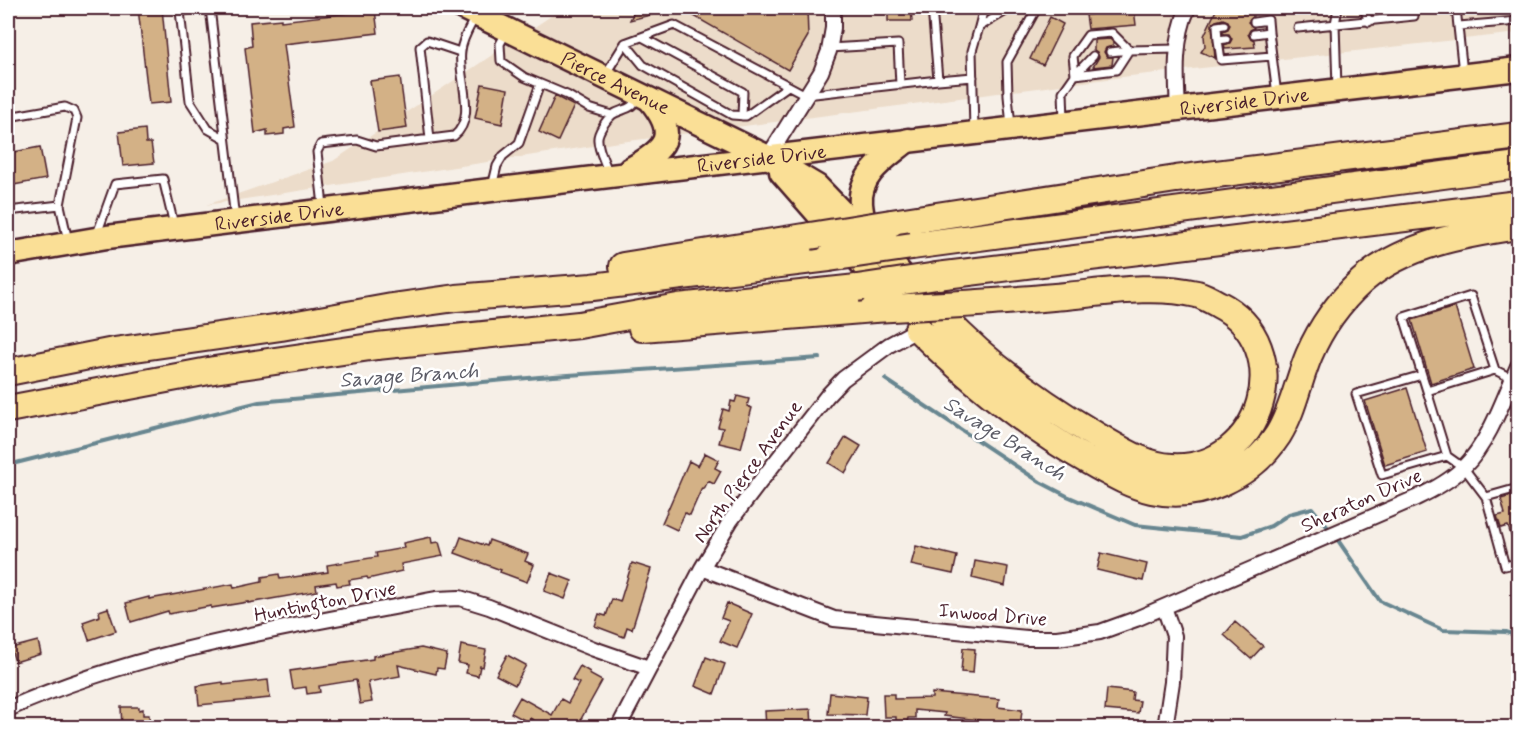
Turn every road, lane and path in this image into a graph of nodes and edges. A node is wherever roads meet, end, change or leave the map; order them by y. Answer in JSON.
{"nodes":[{"id":1,"x":200,"y":8,"type":"edge"},
{"id":2,"x":210,"y":8,"type":"edge"},
{"id":3,"x":833,"y":8,"type":"edge"},
{"id":4,"x":932,"y":8,"type":"edge"},
{"id":5,"x":984,"y":8,"type":"edge"},
{"id":6,"x":1011,"y":8,"type":"edge"},
{"id":7,"x":1037,"y":8,"type":"edge"},
{"id":8,"x":1188,"y":8,"type":"edge"},
{"id":9,"x":1338,"y":8,"type":"edge"},
{"id":10,"x":1364,"y":8,"type":"edge"},
{"id":11,"x":1414,"y":8,"type":"edge"},
{"id":12,"x":1517,"y":8,"type":"edge"},
{"id":13,"x":1456,"y":9,"type":"edge"},
{"id":14,"x":1465,"y":9,"type":"dead end"},
{"id":15,"x":470,"y":11,"type":"edge"},
{"id":16,"x":1518,"y":14,"type":"edge"},
{"id":17,"x":1518,"y":21,"type":"edge"},
{"id":18,"x":1254,"y":22,"type":"dead end"},
{"id":19,"x":1369,"y":22,"type":"junction"},
{"id":20,"x":1335,"y":24,"type":"junction"},
{"id":21,"x":1224,"y":25,"type":"dead end"},
{"id":22,"x":1459,"y":26,"type":"junction"},
{"id":23,"x":979,"y":27,"type":"junction"},
{"id":24,"x":1298,"y":28,"type":"dead end"},
{"id":25,"x":507,"y":30,"type":"junction"},
{"id":26,"x":1269,"y":32,"type":"junction"},
{"id":27,"x":1254,"y":34,"type":"dead end"},
{"id":28,"x":642,"y":37,"type":"junction"},
{"id":29,"x":625,"y":43,"type":"junction"},
{"id":30,"x":829,"y":48,"type":"junction"},
{"id":31,"x":1178,"y":49,"type":"junction"},
{"id":32,"x":1129,"y":50,"type":"junction"},
{"id":33,"x":460,"y":52,"type":"junction"},
{"id":34,"x":1110,"y":52,"type":"dead end"},
{"id":35,"x":1094,"y":56,"type":"dead end"},
{"id":36,"x":1272,"y":56,"type":"junction"},
{"id":37,"x":1518,"y":69,"type":"edge"},
{"id":38,"x":1075,"y":75,"type":"junction"},
{"id":39,"x":1464,"y":76,"type":"junction"},
{"id":40,"x":603,"y":77,"type":"junction"},
{"id":41,"x":973,"y":77,"type":"junction"},
{"id":42,"x":938,"y":80,"type":"junction"},
{"id":43,"x":540,"y":84,"type":"junction"},
{"id":44,"x":900,"y":85,"type":"junction"},
{"id":45,"x":788,"y":86,"type":"junction"},
{"id":46,"x":1337,"y":90,"type":"junction"},
{"id":47,"x":806,"y":95,"type":"junction"},
{"id":48,"x":644,"y":97,"type":"junction"},
{"id":49,"x":1277,"y":98,"type":"junction"},
{"id":50,"x":1178,"y":109,"type":"junction"},
{"id":51,"x":612,"y":115,"type":"junction"},
{"id":52,"x":742,"y":116,"type":"junction"},
{"id":53,"x":8,"y":117,"type":"edge"},
{"id":54,"x":1064,"y":122,"type":"junction"},
{"id":55,"x":1011,"y":128,"type":"junction"},
{"id":56,"x":974,"y":132,"type":"junction"},
{"id":57,"x":1518,"y":136,"type":"edge"},
{"id":58,"x":224,"y":138,"type":"junction"},
{"id":59,"x":430,"y":139,"type":"junction"},
{"id":60,"x":908,"y":140,"type":"junction"},
{"id":61,"x":768,"y":157,"type":"junction"},
{"id":62,"x":1518,"y":165,"type":"edge"},
{"id":63,"x":615,"y":175,"type":"junction"},
{"id":64,"x":491,"y":190,"type":"junction"},
{"id":65,"x":1518,"y":204,"type":"edge"},
{"id":66,"x":60,"y":205,"type":"junction"},
{"id":67,"x":8,"y":211,"type":"edge"},
{"id":68,"x":323,"y":211,"type":"junction"},
{"id":69,"x":235,"y":222,"type":"junction"},
{"id":70,"x":1518,"y":226,"type":"edge"},
{"id":71,"x":175,"y":229,"type":"junction"},
{"id":72,"x":867,"y":237,"type":"junction"},
{"id":73,"x":96,"y":239,"type":"junction"},
{"id":74,"x":69,"y":243,"type":"junction"},
{"id":75,"x":8,"y":254,"type":"edge"},
{"id":76,"x":456,"y":298,"type":"junction"},
{"id":77,"x":953,"y":311,"type":"junction"},
{"id":78,"x":579,"y":326,"type":"junction"},
{"id":79,"x":918,"y":328,"type":"junction"},
{"id":80,"x":1495,"y":370,"type":"junction"},
{"id":81,"x":8,"y":372,"type":"edge"},
{"id":82,"x":1516,"y":372,"type":"edge"},
{"id":83,"x":1422,"y":375,"type":"junction"},
{"id":84,"x":1427,"y":391,"type":"junction"},
{"id":85,"x":8,"y":409,"type":"edge"},
{"id":86,"x":1447,"y":456,"type":"junction"},
{"id":87,"x":1464,"y":468,"type":"junction"},
{"id":88,"x":1518,"y":488,"type":"edge"},
{"id":89,"x":1486,"y":497,"type":"junction"},
{"id":90,"x":1518,"y":563,"type":"edge"},
{"id":91,"x":702,"y":568,"type":"junction"},
{"id":92,"x":1164,"y":607,"type":"junction"},
{"id":93,"x":649,"y":668,"type":"junction"},
{"id":94,"x":8,"y":709,"type":"edge"},
{"id":95,"x":618,"y":728,"type":"edge"},
{"id":96,"x":1165,"y":728,"type":"edge"}],
"edges":[{"from":1,"to":58,"type":"lane"},
{"from":2,"to":58,"type":"lane"},
{"from":3,"to":30,"type":"street"},
{"from":4,"to":42,"type":"lane"},
{"from":5,"to":23,"type":"lane"},
{"from":6,"to":23,"type":"lane"},
{"from":7,"to":55,"type":"lane"},
{"from":8,"to":31,"type":"street"},
{"from":9,"to":20,"type":"lane"},
{"from":10,"to":19,"type":"lane"},
{"from":11,"to":19,"type":"lane"},
{"from":12,"to":16,"type":"lane"},
{"from":13,"to":14,"type":"lane"},
{"from":13,"to":22,"type":"lane"},
{"from":15,"to":25,"type":"main road","name":"Pierce Avenue"},
{"from":15,"to":33,"type":"lane"},
{"from":17,"to":22,"type":"lane"},
{"from":18,"to":26,"type":"lane"},
{"from":19,"to":20,"type":"lane"},
{"from":20,"to":24,"type":"lane"},
{"from":20,"to":46,"type":"lane"},
{"from":21,"to":36,"type":"lane"},
{"from":22,"to":39,"type":"lane"},
{"from":23,"to":41,"type":"lane"},
{"from":25,"to":40,"type":"main road","name":"Pierce Avenue"},
{"from":25,"to":43,"type":"lane"},
{"from":26,"to":27,"type":"lane"},
{"from":26,"to":36,"type":"lane"},
{"from":28,"to":29,"type":"lane"},
{"from":28,"to":45,"type":"lane"},
{"from":28,"to":52,"type":"lane"},
{"from":29,"to":40,"type":"lane"},
{"from":29,"to":52,"type":"lane"},
{"from":30,"to":44,"type":"lane"},
{"from":30,"to":47,"type":"street"},
{"from":31,"to":32,"type":"lane"},
{"from":31,"to":50,"type":"street"},
{"from":32,"to":34,"type":"lane"},
{"from":32,"to":38,"type":"lane"},
{"from":32,"to":38,"type":"lane"},
{"from":33,"to":59,"type":"lane"},
{"from":33,"to":59,"type":"lane"},
{"from":35,"to":38,"type":"lane"},
{"from":36,"to":49,"type":"lane"},
{"from":37,"to":39,"type":"main road","name":"Riverside Drive"},
{"from":38,"to":54,"type":"lane"},
{"from":39,"to":46,"type":"main road","name":"Riverside Drive"},
{"from":40,"to":48,"type":"main road","name":"Pierce Avenue"},
{"from":41,"to":42,"type":"lane"},
{"from":41,"to":56,"type":"lane"},
{"from":42,"to":44,"type":"lane"},
{"from":43,"to":51,"type":"lane"},
{"from":43,"to":64,"type":"lane"},
{"from":44,"to":47,"type":"lane"},
{"from":45,"to":47,"type":"lane"},
{"from":45,"to":52,"type":"lane"},
{"from":46,"to":49,"type":"main road","name":"Riverside Drive"},
{"from":47,"to":61,"type":"street"},
{"from":48,"to":51,"type":"lane"},
{"from":48,"to":61,"type":"main road","name":"Pierce Avenue"},
{"from":48,"to":63,"type":"main road"},
{"from":49,"to":50,"type":"main road","name":"Riverside Drive"},
{"from":50,"to":54,"type":"main road","name":"Riverside Drive"},
{"from":51,"to":63,"type":"lane"},
{"from":53,"to":66,"type":"lane"},
{"from":54,"to":55,"type":"main road","name":"Riverside Drive"},
{"from":55,"to":56,"type":"main road","name":"Riverside Drive"},
{"from":56,"to":60,"type":"main road","name":"Riverside Drive"},
{"from":57,"to":76,"type":"highway","bridge":true},
{"from":58,"to":69,"type":"lane"},
{"from":59,"to":68,"type":"lane"},
{"from":60,"to":61,"type":"main road","name":"Riverside Drive"},
{"from":60,"to":72,"type":"main road"},
{"from":61,"to":63,"type":"main road","name":"Riverside Drive"},
{"from":61,"to":72,"type":"main road","name":"Pierce Avenue"},
{"from":61,"to":79,"type":"main road","name":"Pierce Avenue"},
{"from":62,"to":76,"type":"highway","bridge":true},
{"from":63,"to":64,"type":"main road","name":"Riverside Drive"},
{"from":64,"to":68,"type":"main road","name":"Riverside Drive"},
{"from":65,"to":78,"type":"highway","bridge":true},
{"from":66,"to":67,"type":"lane"},
{"from":66,"to":74,"type":"lane"},
{"from":68,"to":69,"type":"main road","name":"Riverside Drive"},
{"from":69,"to":71,"type":"main road","name":"Riverside Drive"},
{"from":70,"to":79,"type":"highway"},
{"from":71,"to":73,"type":"main road","name":"Riverside Drive"},
{"from":71,"to":73,"type":"lane"},
{"from":72,"to":77,"type":"main road","name":"Pierce Avenue"},
{"from":73,"to":74,"type":"main road","name":"Riverside Drive"},
{"from":74,"to":75,"type":"main road","name":"Riverside Drive"},
{"from":76,"to":81,"type":"highway"},
{"from":77,"to":77,"type":"highway"},
{"from":77,"to":78,"type":"highway","bridge":true},
{"from":77,"to":79,"type":"street","name":"North Pierce Avenue"},
{"from":78,"to":85,"type":"highway"},
{"from":79,"to":91,"type":"street","name":"North Pierce Avenue"},
{"from":80,"to":82,"type":"lane"},
{"from":80,"to":83,"type":"lane"},
{"from":80,"to":84,"type":"lane"},
{"from":82,"to":87,"type":"street","name":"Sheraton Drive"},
{"from":83,"to":84,"type":"lane"},
{"from":83,"to":86,"type":"lane"},
{"from":84,"to":86,"type":"lane"},
{"from":86,"to":87,"type":"lane"},
{"from":87,"to":89,"type":"lane"},
{"from":87,"to":92,"type":"street","name":"Sheraton Drive"},
{"from":88,"to":89,"type":"lane"},
{"from":89,"to":90,"type":"lane"},
{"from":91,"to":92,"type":"street","name":"Inwood Drive"},
{"from":91,"to":93,"type":"street","name":"North Pierce Avenue"},
{"from":92,"to":96,"type":"street"},
{"from":93,"to":94,"type":"street","name":"Huntington Drive"},
{"from":93,"to":95,"type":"street","name":"North Pierce Avenue"}]}
